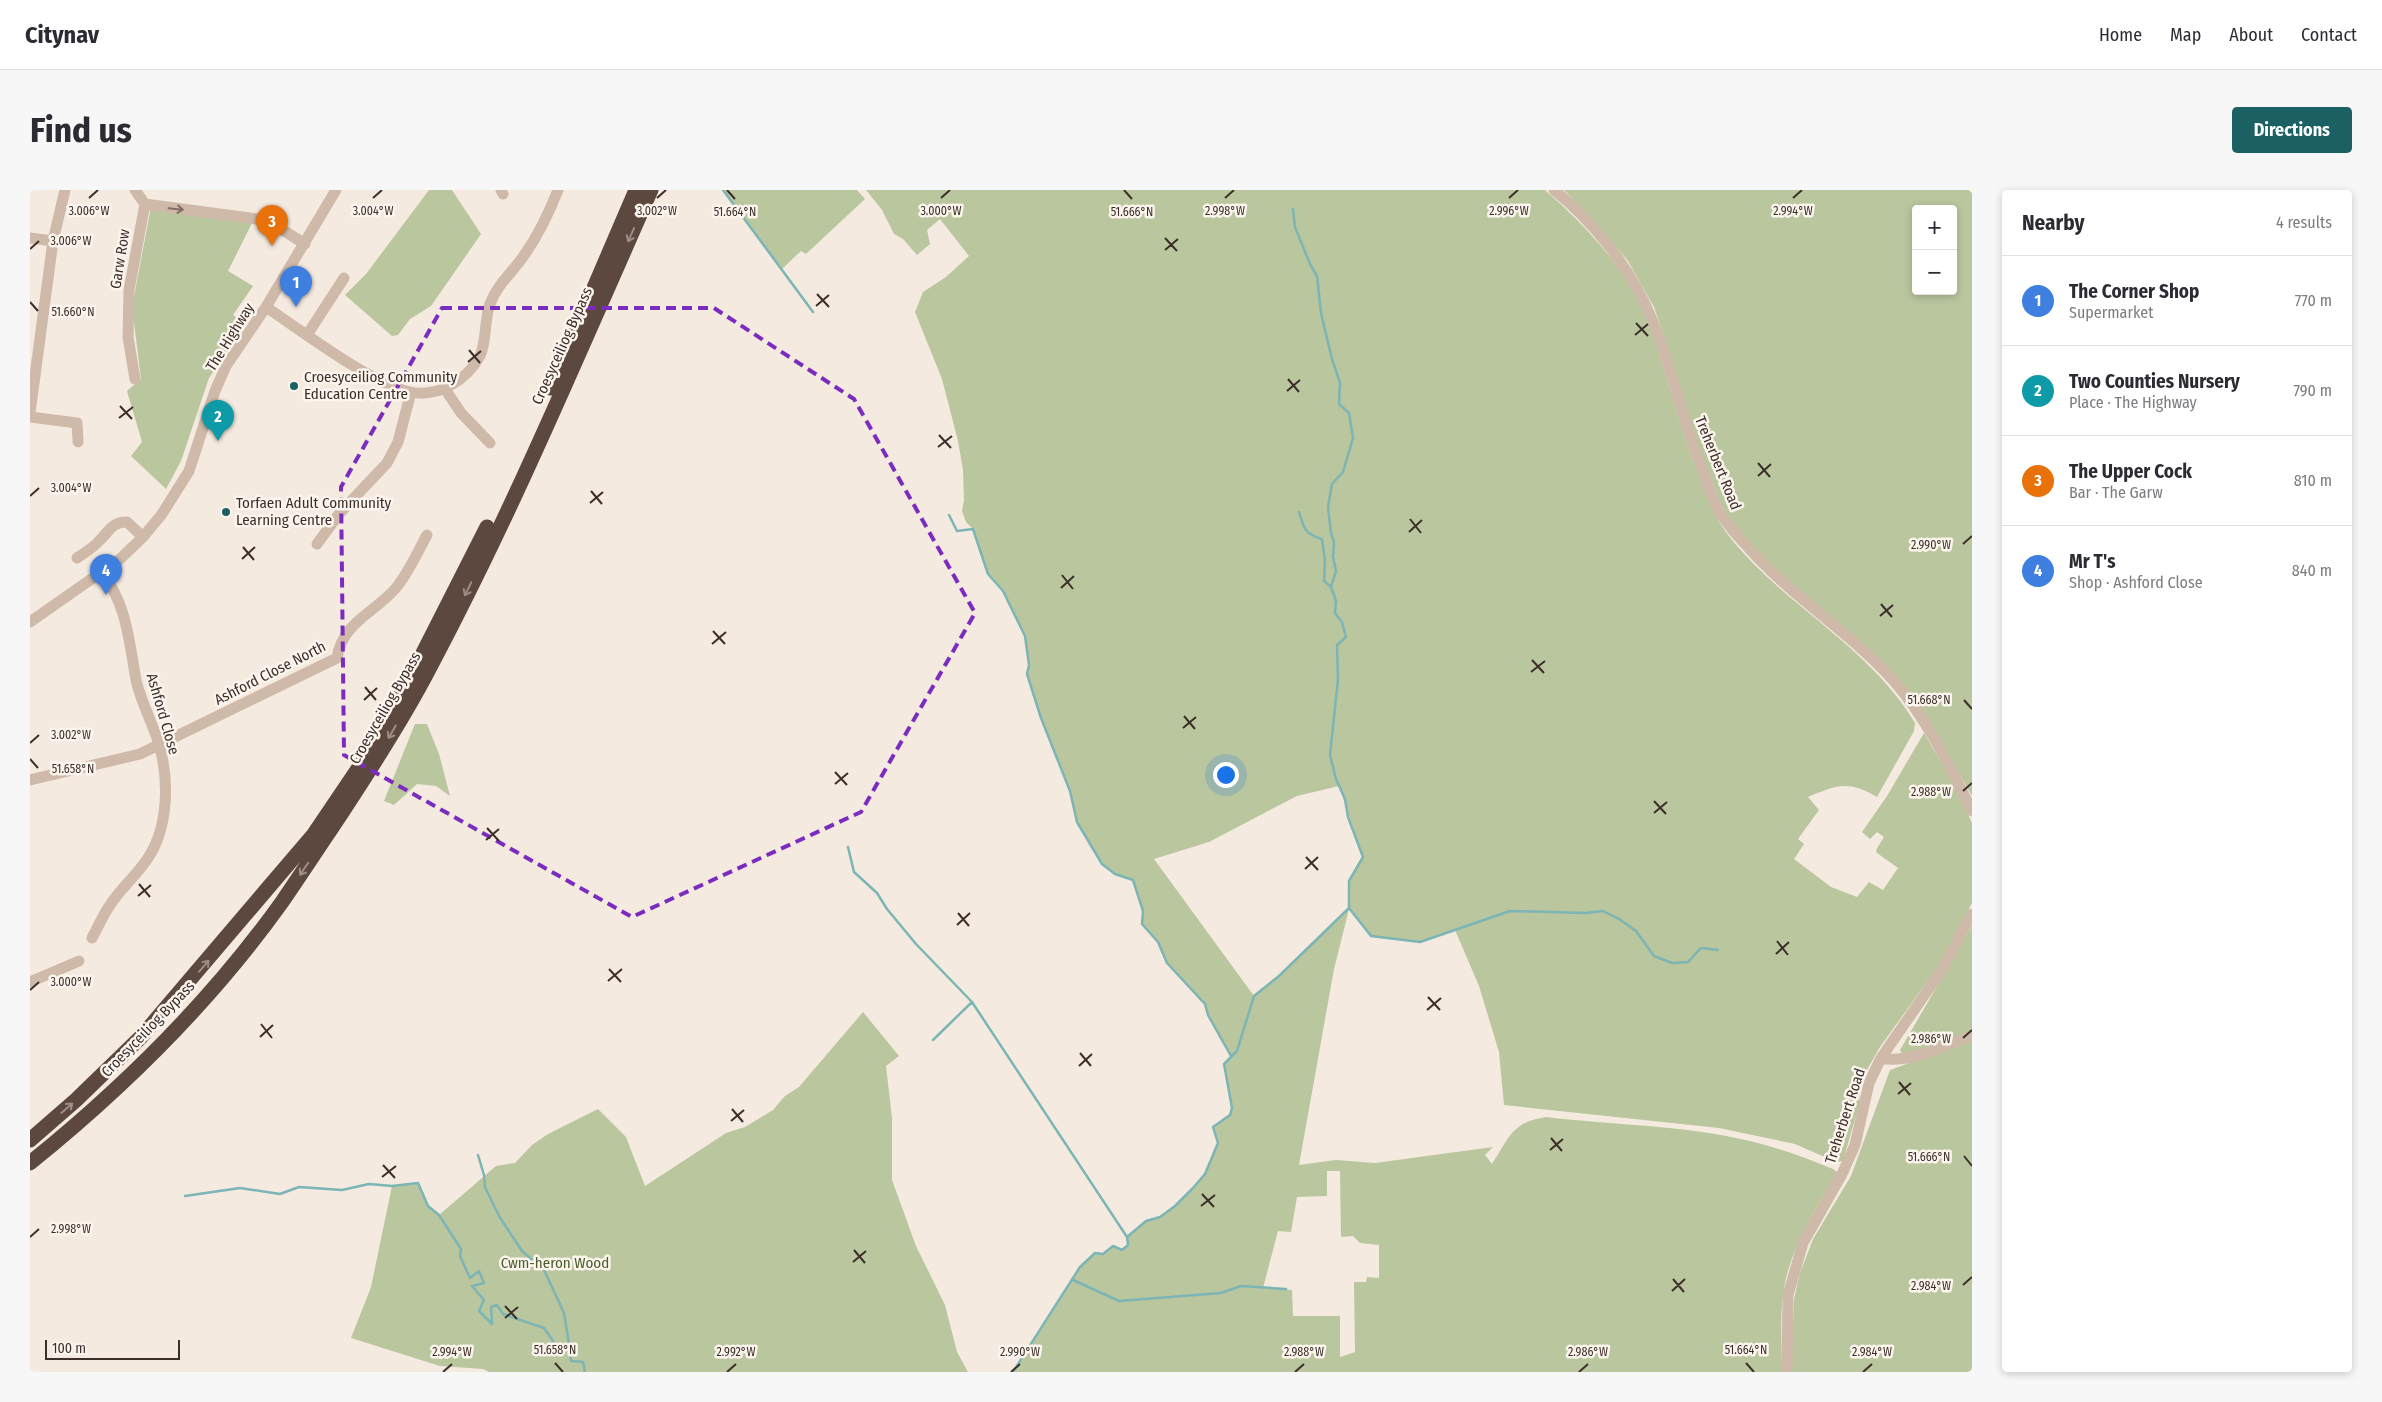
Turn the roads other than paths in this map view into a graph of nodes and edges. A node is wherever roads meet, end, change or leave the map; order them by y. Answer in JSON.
{"nodes":[{"id":1,"x":65,"y":190,"type":"edge"},
{"id":2,"x":135,"y":190,"type":"edge"},
{"id":3,"x":336,"y":190,"type":"edge"},
{"id":4,"x":558,"y":190,"type":"edge"},
{"id":5,"x":636,"y":190,"type":"edge"},
{"id":6,"x":651,"y":190,"type":"edge"},
{"id":7,"x":1554,"y":190,"type":"edge"},
{"id":8,"x":145,"y":204,"type":"junction"},
{"id":9,"x":30,"y":238,"type":"edge"},
{"id":10,"x":53,"y":241,"type":"junction"},
{"id":11,"x":305,"y":244,"type":"junction"},
{"id":12,"x":344,"y":278,"type":"dead end"},
{"id":13,"x":266,"y":307,"type":"junction"},
{"id":14,"x":307,"y":335,"type":"junction"},
{"id":15,"x":136,"y":379,"type":"dead end"},
{"id":16,"x":445,"y":389,"type":"junction"},
{"id":17,"x":32,"y":390,"type":"edge"},
{"id":18,"x":410,"y":392,"type":"junction"},
{"id":19,"x":30,"y":415,"type":"edge"},
{"id":20,"x":78,"y":442,"type":"dead end"},
{"id":21,"x":490,"y":443,"type":"dead end"},
{"id":22,"x":427,"y":535,"type":"dead end"},
{"id":23,"x":143,"y":537,"type":"junction"},
{"id":24,"x":317,"y":544,"type":"dead end"},
{"id":25,"x":77,"y":558,"type":"dead end"},
{"id":26,"x":102,"y":573,"type":"junction"},
{"id":27,"x":30,"y":622,"type":"edge"},
{"id":28,"x":159,"y":744,"type":"junction"},
{"id":29,"x":30,"y":780,"type":"edge"},
{"id":30,"x":1972,"y":811,"type":"edge"},
{"id":31,"x":1972,"y":914,"type":"edge"},
{"id":32,"x":92,"y":938,"type":"dead end"},
{"id":33,"x":79,"y":961,"type":"dead end"},
{"id":34,"x":30,"y":982,"type":"edge"},
{"id":35,"x":1972,"y":1036,"type":"edge"},
{"id":36,"x":1881,"y":1058,"type":"junction"},
{"id":37,"x":30,"y":1140,"type":"edge"},
{"id":38,"x":30,"y":1163,"type":"edge"},
{"id":39,"x":1787,"y":1372,"type":"edge"}],
"edges":[{"from":1,"to":10,"type":"street"},
{"from":2,"to":8,"type":"street"},
{"from":3,"to":11,"type":"street","name":"The Highway"},
{"from":4,"to":16,"type":"street"},
{"from":37,"to":5,"type":"highway","name":"Croesyceiliog Bypass","one_way":true},
{"from":6,"to":38,"type":"highway","name":"Croesyceiliog Bypass","one_way":true},
{"from":7,"to":30,"type":"street","name":"Treherbert Road"},
{"from":8,"to":11,"type":"street","one_way":true},
{"from":8,"to":15,"type":"street","name":"Garw Row"},
{"from":9,"to":10,"type":"street"},
{"from":10,"to":17,"type":"street"},
{"from":11,"to":13,"type":"street","name":"The Highway"},
{"from":12,"to":14,"type":"street"},
{"from":13,"to":14,"type":"street"},
{"from":13,"to":23,"type":"street","name":"The Highway"},
{"from":14,"to":18,"type":"street"},
{"from":16,"to":18,"type":"street"},
{"from":16,"to":21,"type":"street"},
{"from":17,"to":19,"type":"street"},
{"from":18,"to":24,"type":"street"},
{"from":19,"to":20,"type":"street"},
{"from":22,"to":28,"type":"street","name":"Ashford Close North"},
{"from":23,"to":25,"type":"street"},
{"from":23,"to":26,"type":"street","name":"The Highway"},
{"from":26,"to":27,"type":"street","name":"The Highway"},
{"from":26,"to":28,"type":"street","name":"Ashford Close"},
{"from":28,"to":29,"type":"street","name":"Ashford Close North"},
{"from":28,"to":32,"type":"street","name":"Ashford Close"},
{"from":31,"to":36,"type":"street","name":"Treherbert Road"},
{"from":33,"to":34,"type":"street"},
{"from":35,"to":36,"type":"street"},
{"from":36,"to":39,"type":"street","name":"Treherbert Road"}]}
